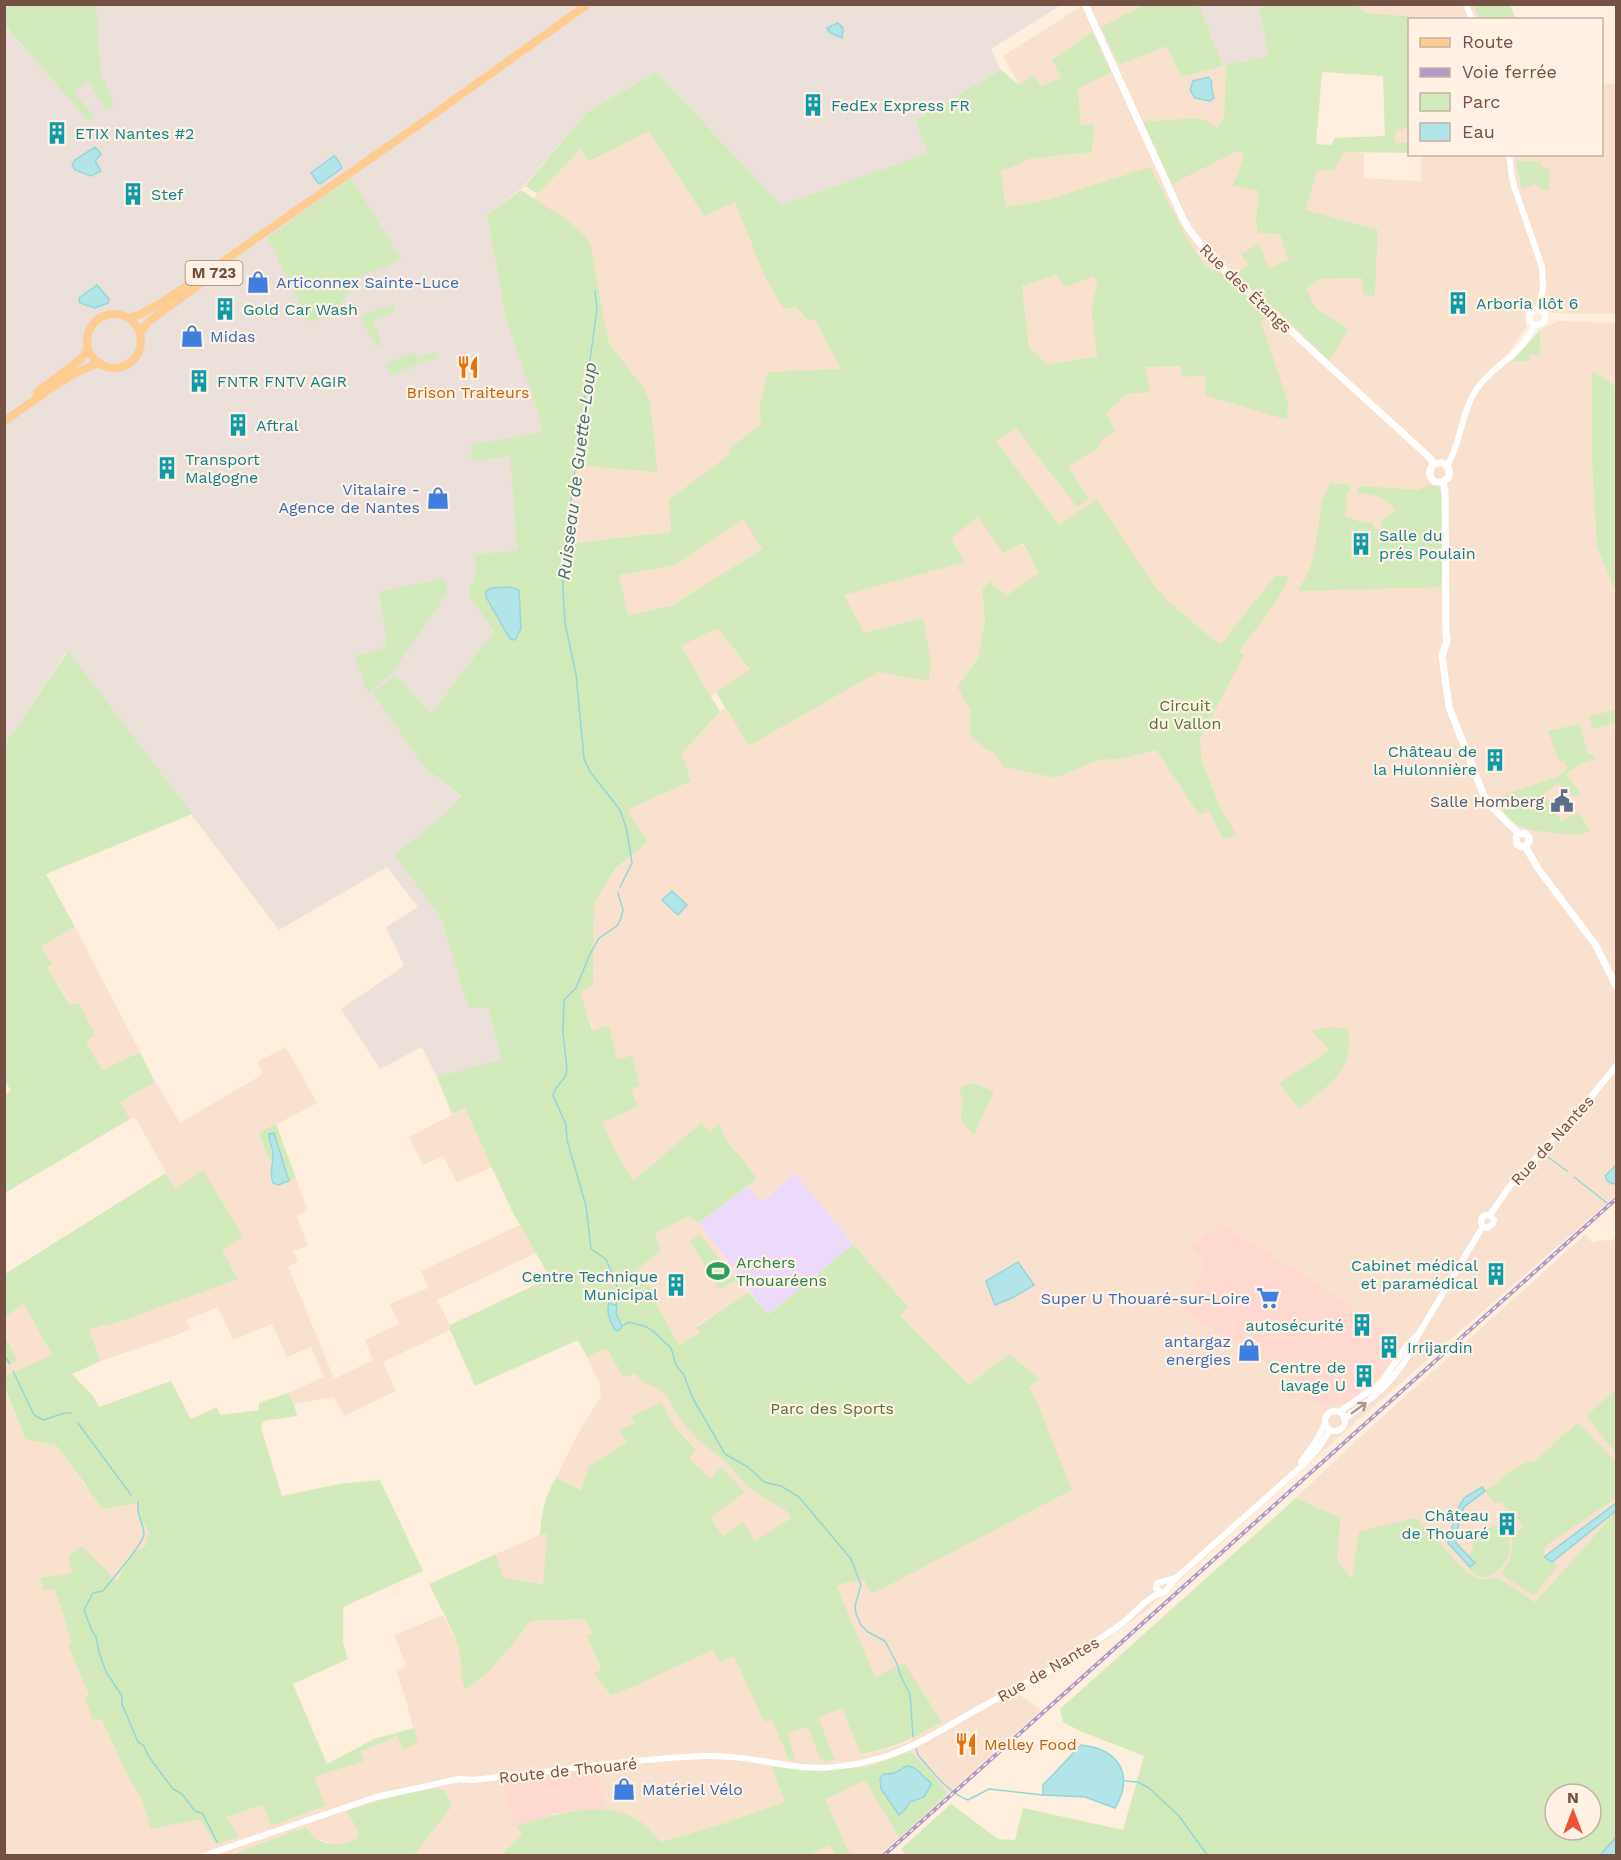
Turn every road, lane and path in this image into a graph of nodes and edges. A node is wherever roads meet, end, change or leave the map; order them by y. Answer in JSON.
{"nodes":[{"id":1,"x":588,"y":4,"type":"edge"},
{"id":2,"x":1085,"y":4,"type":"edge"},
{"id":3,"x":1509,"y":156,"type":"edge"},
{"id":4,"x":290,"y":214,"type":"junction"},
{"id":5,"x":1538,"y":309,"type":"junction"},
{"id":6,"x":128,"y":318,"type":"junction"},
{"id":7,"x":1534,"y":325,"type":"junction"},
{"id":8,"x":140,"y":333,"type":"junction"},
{"id":9,"x":88,"y":349,"type":"junction"},
{"id":10,"x":100,"y":363,"type":"junction"},
{"id":11,"x":4,"y":419,"type":"edge"},
{"id":12,"x":1433,"y":465,"type":"junction"},
{"id":13,"x":1447,"y":466,"type":"junction"},
{"id":14,"x":1443,"y":482,"type":"junction"},
{"id":15,"x":1617,"y":986,"type":"edge"},
{"id":16,"x":1617,"y":1066,"type":"edge"},
{"id":17,"x":1418,"y":1335,"type":"junction"},
{"id":18,"x":1339,"y":1412,"type":"junction"},
{"id":19,"x":1344,"y":1419,"type":"junction"},
{"id":20,"x":1328,"y":1427,"type":"junction"},
{"id":21,"x":1166,"y":1584,"type":"junction"},
{"id":22,"x":1156,"y":1593,"type":"junction"},
{"id":23,"x":937,"y":1732,"type":"joint"},
{"id":24,"x":203,"y":1856,"type":"edge"}],
"edges":[{"from":1,"to":4,"type":"main road","number":"M 723"},
{"from":2,"to":12,"type":"main road","name":"Rue des Étangs"},
{"from":3,"to":5,"type":"street"},
{"from":4,"to":6,"type":"main road","number":"M 723"},
{"from":4,"to":8,"type":"main road","number":"M 723"},
{"from":5,"to":7,"type":"street"},
{"from":5,"to":7,"type":"street"},
{"from":6,"to":8,"type":"main road"},
{"from":6,"to":9,"type":"main road"},
{"from":7,"to":13,"type":"street"},
{"from":8,"to":10,"type":"main road"},
{"from":9,"to":10,"type":"main road"},
{"from":9,"to":11,"type":"main road"},
{"from":10,"to":11,"type":"main road"},
{"from":12,"to":13,"type":"main road"},
{"from":12,"to":14,"type":"main road"},
{"from":13,"to":14,"type":"main road"},
{"from":14,"to":15,"type":"main road"},
{"from":16,"to":17,"type":"street","name":"Rue de Nantes"},
{"from":17,"to":18,"type":"street"},
{"from":19,"to":17,"type":"street","one_way":true},
{"from":18,"to":19,"type":"street"},
{"from":18,"to":20,"type":"street"},
{"from":19,"to":20,"type":"street"},
{"from":20,"to":21,"type":"street"},
{"from":21,"to":22,"type":"street"},
{"from":21,"to":22,"type":"street"},
{"from":22,"to":23,"type":"street","name":"Rue de Nantes"},
{"from":23,"to":24,"type":"street","name":"Route de Thouaré"}]}
